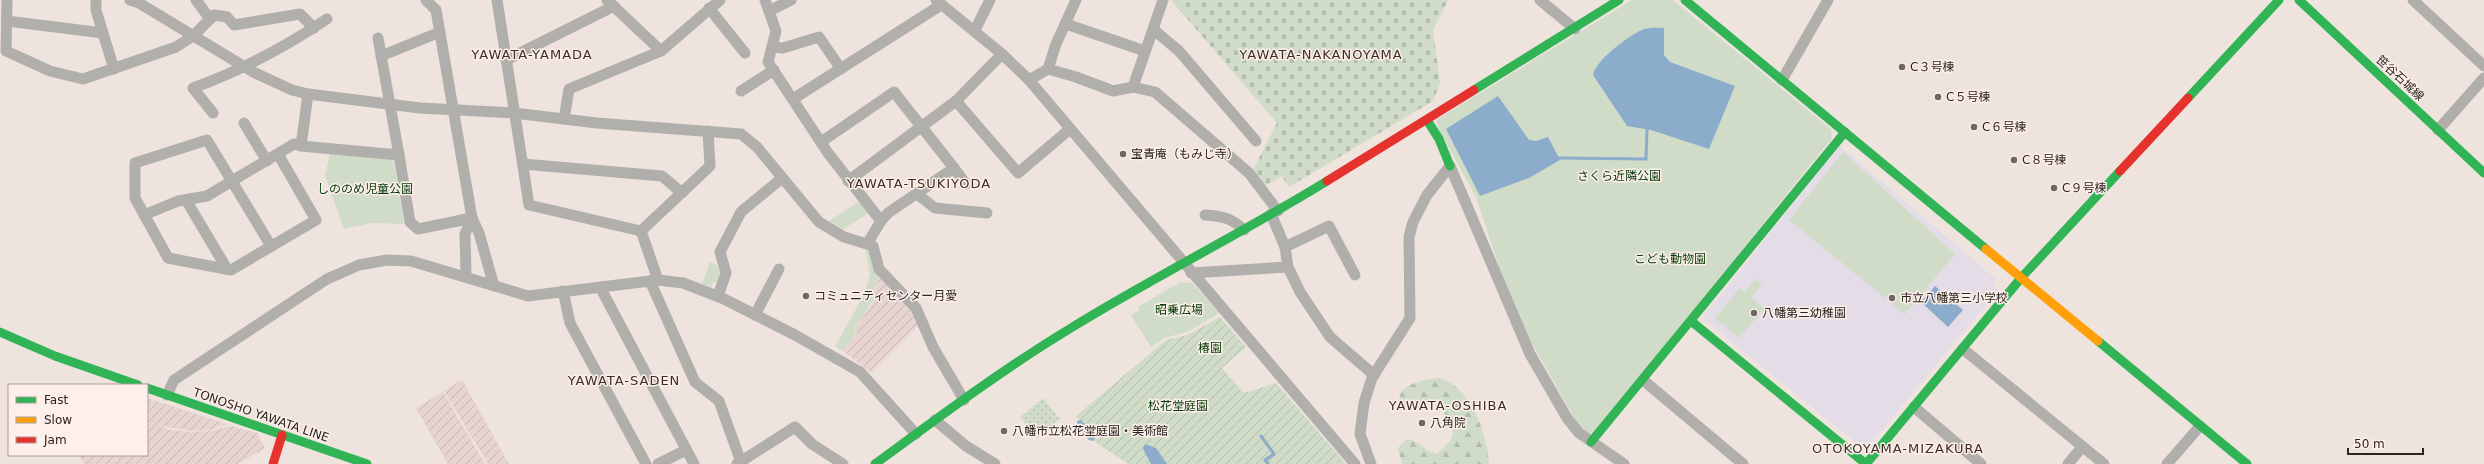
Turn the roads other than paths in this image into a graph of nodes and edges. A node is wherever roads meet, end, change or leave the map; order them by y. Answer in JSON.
{"nodes":[{"id":1,"x":7,"y":0,"type":"edge"},
{"id":2,"x":96,"y":0,"type":"edge"},
{"id":3,"x":130,"y":0,"type":"edge"},
{"id":4,"x":196,"y":0,"type":"edge"},
{"id":5,"x":426,"y":0,"type":"edge"},
{"id":6,"x":496,"y":0,"type":"edge"},
{"id":7,"x":720,"y":0,"type":"edge"},
{"id":8,"x":765,"y":0,"type":"edge"},
{"id":9,"x":791,"y":0,"type":"edge"},
{"id":10,"x":990,"y":0,"type":"edge"},
{"id":11,"x":1076,"y":0,"type":"edge"},
{"id":12,"x":1164,"y":0,"type":"edge"},
{"id":13,"x":1540,"y":0,"type":"edge"},
{"id":14,"x":1619,"y":0,"type":"edge"},
{"id":15,"x":1685,"y":0,"type":"edge"},
{"id":16,"x":1828,"y":0,"type":"edge"},
{"id":17,"x":2279,"y":0,"type":"edge"},
{"id":18,"x":2299,"y":0,"type":"edge"},
{"id":19,"x":2413,"y":0,"type":"edge"},
{"id":20,"x":147,"y":3,"type":"edge"},
{"id":21,"x":611,"y":3,"type":"edge"},
{"id":22,"x":939,"y":3,"type":"edge"},
{"id":23,"x":709,"y":8,"type":"junction"},
{"id":24,"x":769,"y":11,"type":"junction"},
{"id":25,"x":210,"y":19,"type":"junction"},
{"id":26,"x":327,"y":19,"type":"dead end"},
{"id":27,"x":7,"y":21,"type":"junction"},
{"id":28,"x":1066,"y":24,"type":"junction"},
{"id":29,"x":314,"y":28,"type":"junction"},
{"id":30,"x":1574,"y":29,"type":"junction"},
{"id":31,"x":975,"y":30,"type":"junction"},
{"id":32,"x":1154,"y":30,"type":"junction"},
{"id":33,"x":440,"y":32,"type":"junction"},
{"id":34,"x":103,"y":33,"type":"junction"},
{"id":35,"x":193,"y":36,"type":"junction"},
{"id":36,"x":378,"y":38,"type":"dead end"},
{"id":37,"x":772,"y":47,"type":"junction"},
{"id":38,"x":661,"y":51,"type":"junction"},
{"id":39,"x":1145,"y":51,"type":"junction"},
{"id":40,"x":744,"y":53,"type":"dead end"},
{"id":41,"x":1002,"y":54,"type":"junction"},
{"id":42,"x":381,"y":56,"type":"junction"},
{"id":43,"x":506,"y":60,"type":"junction"},
{"id":44,"x":243,"y":66,"type":"junction"},
{"id":45,"x":2484,"y":66,"type":"edge"},
{"id":46,"x":114,"y":69,"type":"junction"},
{"id":47,"x":841,"y":69,"type":"junction"},
{"id":48,"x":1048,"y":69,"type":"junction"},
{"id":49,"x":774,"y":70,"type":"junction"},
{"id":50,"x":2484,"y":78,"type":"edge"},
{"id":51,"x":1029,"y":80,"type":"junction"},
{"id":52,"x":1782,"y":80,"type":"junction"},
{"id":53,"x":1133,"y":87,"type":"junction"},
{"id":54,"x":741,"y":92,"type":"dead end"},
{"id":55,"x":308,"y":94,"type":"junction"},
{"id":56,"x":793,"y":99,"type":"junction"},
{"id":57,"x":956,"y":101,"type":"junction"},
{"id":58,"x":390,"y":103,"type":"junction"},
{"id":59,"x":453,"y":109,"type":"junction"},
{"id":60,"x":514,"y":112,"type":"junction"},
{"id":61,"x":213,"y":114,"type":"dead end"},
{"id":62,"x":564,"y":119,"type":"junction"},
{"id":63,"x":1427,"y":120,"type":"junction"},
{"id":64,"x":244,"y":123,"type":"dead end"},
{"id":65,"x":923,"y":127,"type":"junction"},
{"id":66,"x":1070,"y":129,"type":"junction"},
{"id":67,"x":2438,"y":130,"type":"junction"},
{"id":68,"x":708,"y":131,"type":"junction"},
{"id":69,"x":1845,"y":132,"type":"junction"},
{"id":70,"x":1256,"y":141,"type":"dead end"},
{"id":71,"x":820,"y":142,"type":"junction"},
{"id":72,"x":301,"y":146,"type":"junction"},
{"id":73,"x":278,"y":154,"type":"junction"},
{"id":74,"x":399,"y":155,"type":"junction"},
{"id":75,"x":267,"y":160,"type":"junction"},
{"id":76,"x":523,"y":164,"type":"junction"},
{"id":77,"x":1450,"y":166,"type":"junction"},
{"id":78,"x":954,"y":168,"type":"junction"},
{"id":79,"x":2484,"y":173,"type":"edge"},
{"id":80,"x":782,"y":178,"type":"junction"},
{"id":81,"x":848,"y":181,"type":"junction"},
{"id":82,"x":232,"y":182,"type":"junction"},
{"id":83,"x":966,"y":184,"type":"dead end"},
{"id":84,"x":682,"y":193,"type":"junction"},
{"id":85,"x":917,"y":194,"type":"junction"},
{"id":86,"x":186,"y":200,"type":"junction"},
{"id":87,"x":1275,"y":212,"type":"junction"},
{"id":88,"x":987,"y":213,"type":"dead end"},
{"id":89,"x":144,"y":215,"type":"junction"},
{"id":90,"x":1205,"y":215,"type":"dead end"},
{"id":91,"x":472,"y":218,"type":"junction"},
{"id":92,"x":881,"y":221,"type":"junction"},
{"id":93,"x":1244,"y":230,"type":"junction"},
{"id":94,"x":641,"y":231,"type":"junction"},
{"id":95,"x":867,"y":244,"type":"junction"},
{"id":96,"x":271,"y":246,"type":"junction"},
{"id":97,"x":1285,"y":247,"type":"junction"},
{"id":98,"x":1288,"y":267,"type":"junction"},
{"id":99,"x":227,"y":269,"type":"junction"},
{"id":100,"x":779,"y":269,"type":"dead end"},
{"id":101,"x":1188,"y":269,"type":"junction"},
{"id":102,"x":1355,"y":275,"type":"dead end"},
{"id":103,"x":466,"y":276,"type":"junction"},
{"id":104,"x":2022,"y":278,"type":"junction"},
{"id":105,"x":654,"y":280,"type":"junction"},
{"id":106,"x":494,"y":286,"type":"junction"},
{"id":107,"x":600,"y":287,"type":"junction"},
{"id":108,"x":563,"y":291,"type":"junction"},
{"id":109,"x":718,"y":296,"type":"junction"},
{"id":110,"x":755,"y":315,"type":"junction"},
{"id":111,"x":1691,"y":321,"type":"junction"},
{"id":112,"x":0,"y":332,"type":"edge"},
{"id":113,"x":1963,"y":349,"type":"junction"},
{"id":114,"x":1374,"y":375,"type":"junction"},
{"id":115,"x":1643,"y":380,"type":"junction"},
{"id":116,"x":135,"y":384,"type":"edge"},
{"id":117,"x":148,"y":388,"type":"edge"},
{"id":118,"x":167,"y":395,"type":"junction"},
{"id":119,"x":964,"y":400,"type":"junction"},
{"id":120,"x":1914,"y":407,"type":"junction"},
{"id":121,"x":935,"y":420,"type":"junction"},
{"id":122,"x":2200,"y":426,"type":"junction"},
{"id":123,"x":916,"y":434,"type":"junction"},
{"id":124,"x":282,"y":435,"type":"junction"},
{"id":125,"x":1591,"y":442,"type":"junction"},
{"id":126,"x":2082,"y":446,"type":"junction"},
{"id":127,"x":686,"y":450,"type":"junction"},
{"id":128,"x":739,"y":463,"type":"edge"},
{"id":129,"x":274,"y":464,"type":"edge"},
{"id":130,"x":367,"y":464,"type":"edge"},
{"id":131,"x":646,"y":464,"type":"edge"},
{"id":132,"x":658,"y":464,"type":"edge"},
{"id":133,"x":694,"y":464,"type":"edge"},
{"id":134,"x":843,"y":464,"type":"edge"},
{"id":135,"x":876,"y":464,"type":"edge"},
{"id":136,"x":995,"y":464,"type":"edge"},
{"id":137,"x":1355,"y":464,"type":"edge"},
{"id":138,"x":1371,"y":464,"type":"edge"},
{"id":139,"x":1624,"y":464,"type":"edge"},
{"id":140,"x":1743,"y":464,"type":"edge"},
{"id":141,"x":1866,"y":464,"type":"edge"},
{"id":142,"x":1981,"y":464,"type":"edge"},
{"id":143,"x":2068,"y":464,"type":"edge"},
{"id":144,"x":2104,"y":464,"type":"edge"},
{"id":145,"x":2167,"y":464,"type":"edge"},
{"id":146,"x":2247,"y":464,"type":"edge"}],
"edges":[{"from":1,"to":27,"type":"street"},
{"from":2,"to":34,"type":"street"},
{"from":3,"to":20,"type":"street"},
{"from":4,"to":25,"type":"street"},
{"from":5,"to":33,"type":"street"},
{"from":6,"to":43,"type":"street"},
{"from":7,"to":23,"type":"street"},
{"from":8,"to":24,"type":"street"},
{"from":9,"to":24,"type":"street"},
{"from":10,"to":31,"type":"street"},
{"from":11,"to":28,"type":"street"},
{"from":12,"to":32,"type":"street"},
{"from":13,"to":30,"type":"street"},
{"from":14,"to":30,"type":"street"},
{"from":15,"to":52,"type":"street"},
{"from":16,"to":52,"type":"street"},
{"from":17,"to":104,"type":"street"},
{"from":18,"to":67,"type":"street","name":"笹谷石城線"},
{"from":19,"to":45,"type":"street"},
{"from":20,"to":35,"type":"street"},
{"from":21,"to":38,"type":"street"},
{"from":21,"to":43,"type":"street"},
{"from":22,"to":31,"type":"street"},
{"from":22,"to":47,"type":"street"},
{"from":23,"to":38,"type":"street"},
{"from":23,"to":40,"type":"street"},
{"from":24,"to":37,"type":"street"},
{"from":25,"to":29,"type":"street"},
{"from":25,"to":35,"type":"street"},
{"from":26,"to":29,"type":"street"},
{"from":27,"to":34,"type":"street"},
{"from":27,"to":46,"type":"street"},
{"from":28,"to":39,"type":"street"},
{"from":28,"to":48,"type":"street"},
{"from":29,"to":44,"type":"street"},
{"from":30,"to":63,"type":"street"},
{"from":31,"to":41,"type":"street"},
{"from":32,"to":39,"type":"street"},
{"from":32,"to":70,"type":"street"},
{"from":33,"to":42,"type":"street"},
{"from":33,"to":59,"type":"street"},
{"from":34,"to":46,"type":"street"},
{"from":35,"to":44,"type":"street"},
{"from":35,"to":46,"type":"street"},
{"from":36,"to":42,"type":"street"},
{"from":37,"to":47,"type":"street"},
{"from":37,"to":49,"type":"street"},
{"from":38,"to":62,"type":"street"},
{"from":39,"to":53,"type":"street"},
{"from":41,"to":51,"type":"street"},
{"from":41,"to":57,"type":"street"},
{"from":42,"to":58,"type":"street"},
{"from":43,"to":60,"type":"street"},
{"from":44,"to":55,"type":"street"},
{"from":44,"to":61,"type":"street"},
{"from":47,"to":56,"type":"street"},
{"from":48,"to":51,"type":"street"},
{"from":48,"to":53,"type":"street"},
{"from":49,"to":54,"type":"street"},
{"from":49,"to":56,"type":"street"},
{"from":50,"to":67,"type":"street"},
{"from":51,"to":66,"type":"street"},
{"from":52,"to":69,"type":"street"},
{"from":53,"to":87,"type":"street"},
{"from":55,"to":58,"type":"street"},
{"from":55,"to":72,"type":"street"},
{"from":56,"to":71,"type":"street"},
{"from":57,"to":65,"type":"street"},
{"from":57,"to":66,"type":"street"},
{"from":58,"to":59,"type":"street"},
{"from":58,"to":74,"type":"street"},
{"from":59,"to":60,"type":"street"},
{"from":59,"to":91,"type":"street"},
{"from":60,"to":62,"type":"street"},
{"from":60,"to":76,"type":"street"},
{"from":62,"to":68,"type":"street"},
{"from":63,"to":77,"type":"street"},
{"from":63,"to":87,"type":"street"},
{"from":64,"to":75,"type":"street"},
{"from":65,"to":71,"type":"street"},
{"from":65,"to":78,"type":"street"},
{"from":65,"to":81,"type":"street"},
{"from":66,"to":101,"type":"street"},
{"from":67,"to":79,"type":"street","name":"笹谷石城線"},
{"from":68,"to":80,"type":"street"},
{"from":68,"to":84,"type":"street"},
{"from":69,"to":104,"type":"street"},
{"from":69,"to":111,"type":"street"},
{"from":71,"to":81,"type":"street"},
{"from":72,"to":73,"type":"street"},
{"from":72,"to":74,"type":"street"},
{"from":73,"to":75,"type":"street"},
{"from":73,"to":96,"type":"street"},
{"from":74,"to":91,"type":"street"},
{"from":75,"to":82,"type":"street"},
{"from":76,"to":84,"type":"street"},
{"from":76,"to":94,"type":"street"},
{"from":77,"to":114,"type":"street"},
{"from":77,"to":125,"type":"street"},
{"from":78,"to":83,"type":"street"},
{"from":78,"to":85,"type":"street"},
{"from":80,"to":95,"type":"street"},
{"from":80,"to":109,"type":"street"},
{"from":81,"to":92,"type":"street"},
{"from":82,"to":86,"type":"street"},
{"from":82,"to":89,"type":"street"},
{"from":82,"to":96,"type":"street"},
{"from":84,"to":94,"type":"street"},
{"from":85,"to":88,"type":"street"},
{"from":85,"to":92,"type":"street"},
{"from":86,"to":89,"type":"street"},
{"from":86,"to":99,"type":"street"},
{"from":87,"to":93,"type":"street"},
{"from":87,"to":97,"type":"street"},
{"from":89,"to":99,"type":"street"},
{"from":90,"to":93,"type":"street"},
{"from":91,"to":103,"type":"street"},
{"from":91,"to":106,"type":"street"},
{"from":92,"to":95,"type":"street"},
{"from":93,"to":101,"type":"street"},
{"from":94,"to":105,"type":"street"},
{"from":95,"to":119,"type":"street"},
{"from":96,"to":99,"type":"street"},
{"from":97,"to":98,"type":"street"},
{"from":97,"to":102,"type":"street"},
{"from":98,"to":101,"type":"street"},
{"from":98,"to":114,"type":"street"},
{"from":100,"to":110,"type":"street"},
{"from":101,"to":119,"type":"street"},
{"from":101,"to":137,"type":"street"},
{"from":103,"to":106,"type":"street"},
{"from":103,"to":118,"type":"street"},
{"from":104,"to":113,"type":"street"},
{"from":104,"to":122,"type":"street"},
{"from":105,"to":107,"type":"street"},
{"from":105,"to":109,"type":"street"},
{"from":105,"to":128,"type":"street"},
{"from":106,"to":108,"type":"street"},
{"from":107,"to":108,"type":"street"},
{"from":107,"to":127,"type":"street"},
{"from":108,"to":131,"type":"street"},
{"from":109,"to":110,"type":"street"},
{"from":110,"to":123,"type":"street"},
{"from":111,"to":115,"type":"street"},
{"from":111,"to":141,"type":"street"},
{"from":112,"to":116,"type":"street"},
{"from":113,"to":120,"type":"street"},
{"from":113,"to":126,"type":"street"},
{"from":114,"to":138,"type":"street"},
{"from":115,"to":125,"type":"street"},
{"from":115,"to":140,"type":"street"},
{"from":117,"to":118,"type":"street","name":"TONOSHO YAWATA LINE"},
{"from":118,"to":124,"type":"street","name":"TONOSHO YAWATA LINE"},
{"from":119,"to":121,"type":"street"},
{"from":120,"to":141,"type":"street"},
{"from":120,"to":142,"type":"street"},
{"from":121,"to":123,"type":"street"},
{"from":121,"to":136,"type":"street"},
{"from":122,"to":145,"type":"street"},
{"from":122,"to":146,"type":"street"},
{"from":123,"to":135,"type":"street"},
{"from":124,"to":129,"type":"street"},
{"from":124,"to":130,"type":"street","name":"TONOSHO YAWATA LINE"},
{"from":125,"to":139,"type":"street"},
{"from":126,"to":143,"type":"street"},
{"from":126,"to":144,"type":"street"},
{"from":127,"to":132,"type":"street"},
{"from":127,"to":133,"type":"street"},
{"from":128,"to":134,"type":"street"}]}
